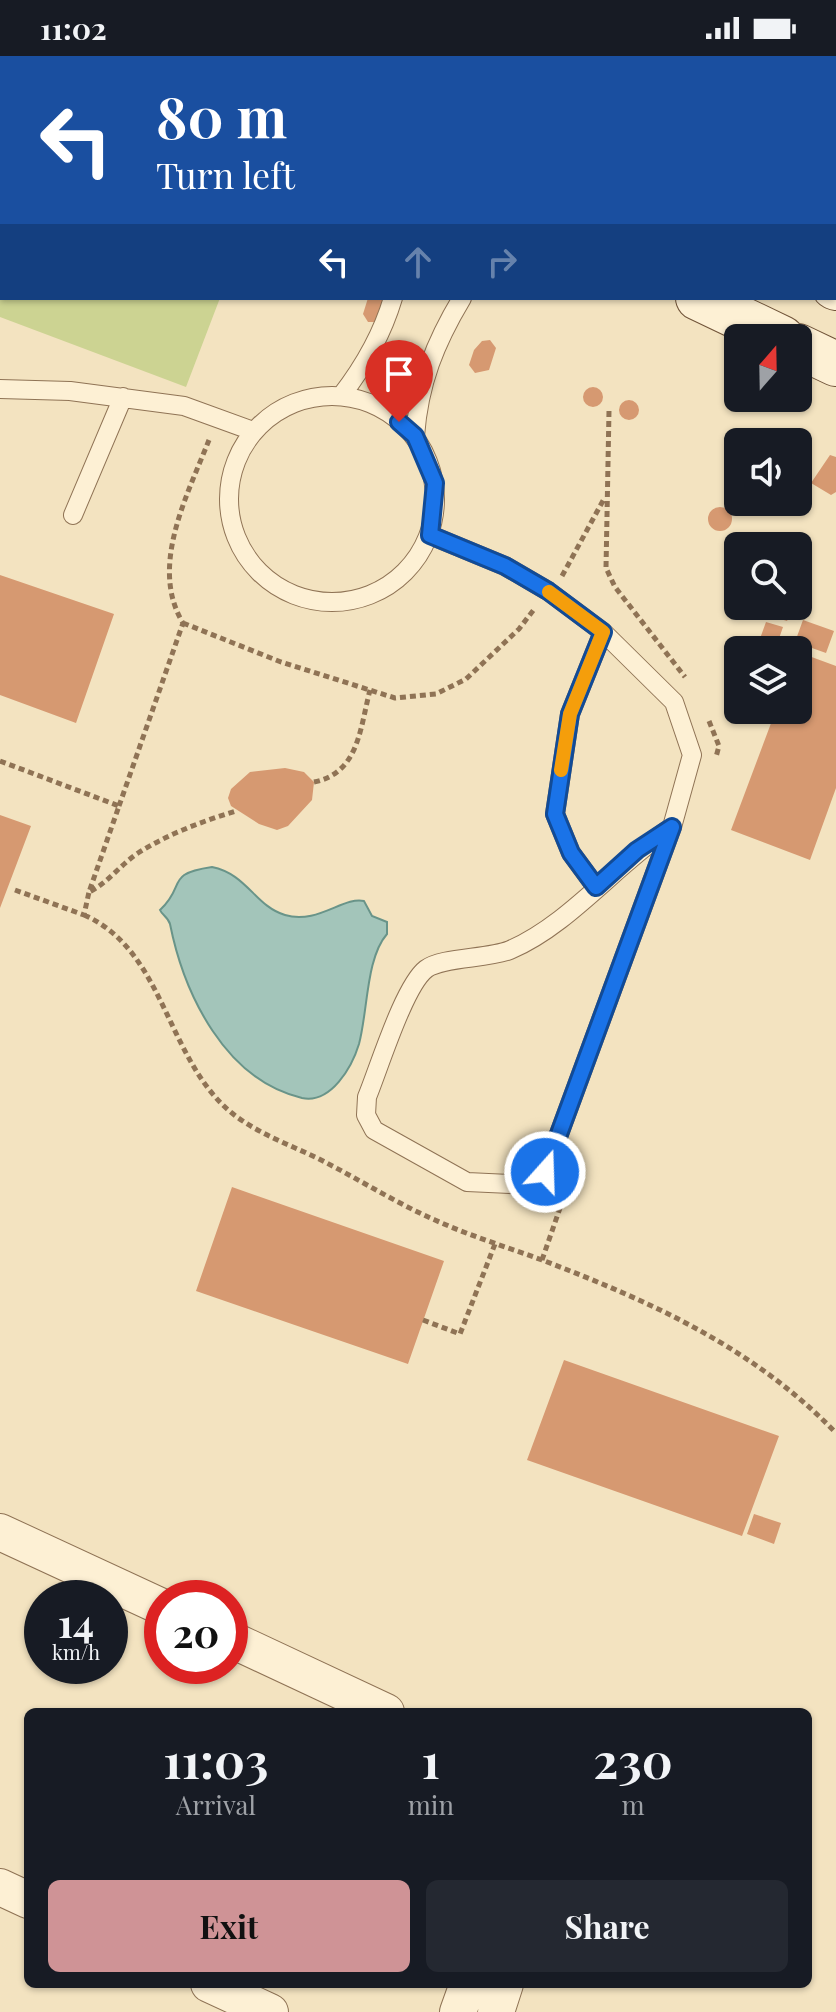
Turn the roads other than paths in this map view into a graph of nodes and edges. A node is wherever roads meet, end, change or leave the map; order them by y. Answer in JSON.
{"nodes":[{"id":1,"x":392,"y":300,"type":"edge"},
{"id":2,"x":461,"y":300,"type":"edge"},
{"id":3,"x":702,"y":300,"type":"edge"},
{"id":4,"x":753,"y":324,"type":"edge"},
{"id":5,"x":812,"y":353,"type":"edge"},
{"id":6,"x":836,"y":364,"type":"edge"},
{"id":7,"x":0,"y":389,"type":"edge"},
{"id":8,"x":341,"y":396,"type":"junction"},
{"id":9,"x":123,"y":397,"type":"junction"},
{"id":10,"x":253,"y":431,"type":"junction"},
{"id":11,"x":415,"y":436,"type":"junction"},
{"id":12,"x":73,"y":515,"type":"dead end"},
{"id":13,"x":430,"y":535,"type":"junction"},
{"id":14,"x":603,"y":632,"type":"junction"},
{"id":15,"x":672,"y":827,"type":"junction"},
{"id":16,"x":596,"y":887,"type":"junction"},
{"id":17,"x":0,"y":1532,"type":"edge"},
{"id":18,"x":144,"y":1599,"type":"edge"},
{"id":19,"x":248,"y":1647,"type":"edge"},
{"id":20,"x":377,"y":1708,"type":"edge"},
{"id":21,"x":0,"y":1887,"type":"edge"},
{"id":22,"x":24,"y":1898,"type":"edge"},
{"id":23,"x":218,"y":1988,"type":"edge"},
{"id":24,"x":467,"y":1988,"type":"edge"},
{"id":25,"x":504,"y":1988,"type":"edge"},
{"id":26,"x":270,"y":2012,"type":"edge"},
{"id":27,"x":458,"y":2012,"type":"edge"},
{"id":28,"x":496,"y":2012,"type":"edge"}],
"edges":[{"from":1,"to":8,"type":"lane"},
{"from":2,"to":11,"type":"lane"},
{"from":3,"to":4,"type":"main road"},
{"from":5,"to":6,"type":"main road"},
{"from":7,"to":9,"type":"lane"},
{"from":8,"to":10,"type":"lane"},
{"from":8,"to":11,"type":"lane"},
{"from":9,"to":10,"type":"lane"},
{"from":9,"to":12,"type":"lane"},
{"from":10,"to":13,"type":"lane"},
{"from":11,"to":13,"type":"lane"},
{"from":13,"to":14,"type":"lane"},
{"from":14,"to":15,"type":"lane"},
{"from":14,"to":16,"type":"lane"},
{"from":15,"to":16,"type":"lane"},
{"from":15,"to":16,"type":"lane"},
{"from":17,"to":18,"type":"street"},
{"from":19,"to":20,"type":"street"},
{"from":21,"to":22,"type":"street"},
{"from":23,"to":26,"type":"street"},
{"from":24,"to":27,"type":"street"},
{"from":25,"to":28,"type":"street"}]}
